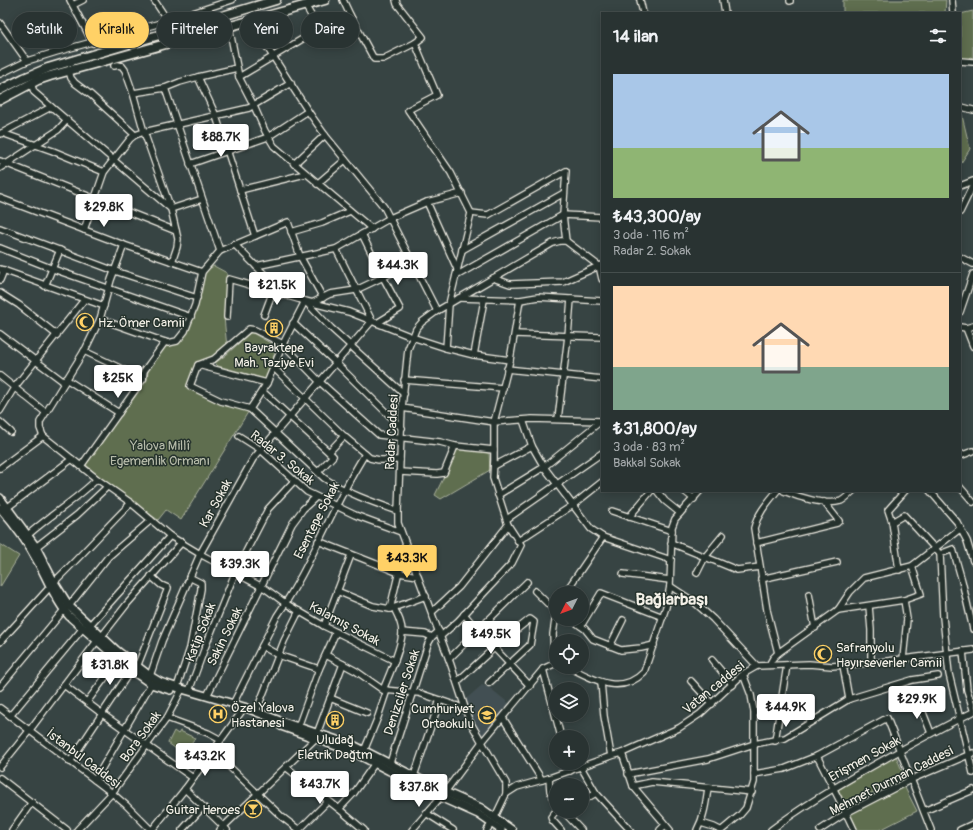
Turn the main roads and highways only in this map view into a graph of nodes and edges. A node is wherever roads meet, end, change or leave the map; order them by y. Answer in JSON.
{"nodes":[{"id":1,"x":276,"y":0,"type":"edge"},
{"id":2,"x":325,"y":0,"type":"edge"},
{"id":3,"x":0,"y":90,"type":"edge"},
{"id":4,"x":0,"y":100,"type":"edge"},
{"id":5,"x":0,"y":498,"type":"edge"},
{"id":6,"x":3,"y":509,"type":"edge"},
{"id":7,"x":52,"y":584,"type":"junction"},
{"id":8,"x":100,"y":639,"type":"junction"},
{"id":9,"x":134,"y":668,"type":"junction"},
{"id":10,"x":180,"y":690,"type":"junction"},
{"id":11,"x":316,"y":736,"type":"junction"},
{"id":12,"x":443,"y":794,"type":"junction"},
{"id":13,"x":493,"y":820,"type":"junction"},
{"id":14,"x":501,"y":830,"type":"edge"},
{"id":15,"x":512,"y":830,"type":"edge"}],
"edges":[{"from":1,"to":3,"type":"highway"},
{"from":2,"to":4,"type":"highway"},
{"from":5,"to":6,"type":"main road"},
{"from":6,"to":7,"type":"main road"},
{"from":6,"to":7,"type":"main road"},
{"from":7,"to":8,"type":"main road"},
{"from":8,"to":9,"type":"main road"},
{"from":8,"to":9,"type":"main road"},
{"from":9,"to":10,"type":"main road"},
{"from":9,"to":10,"type":"main road"},
{"from":10,"to":11,"type":"main road"},
{"from":10,"to":11,"type":"main road"},
{"from":11,"to":12,"type":"main road"},
{"from":11,"to":12,"type":"main road"},
{"from":12,"to":13,"type":"main road"},
{"from":13,"to":14,"type":"main road"},
{"from":13,"to":15,"type":"main road"}]}
